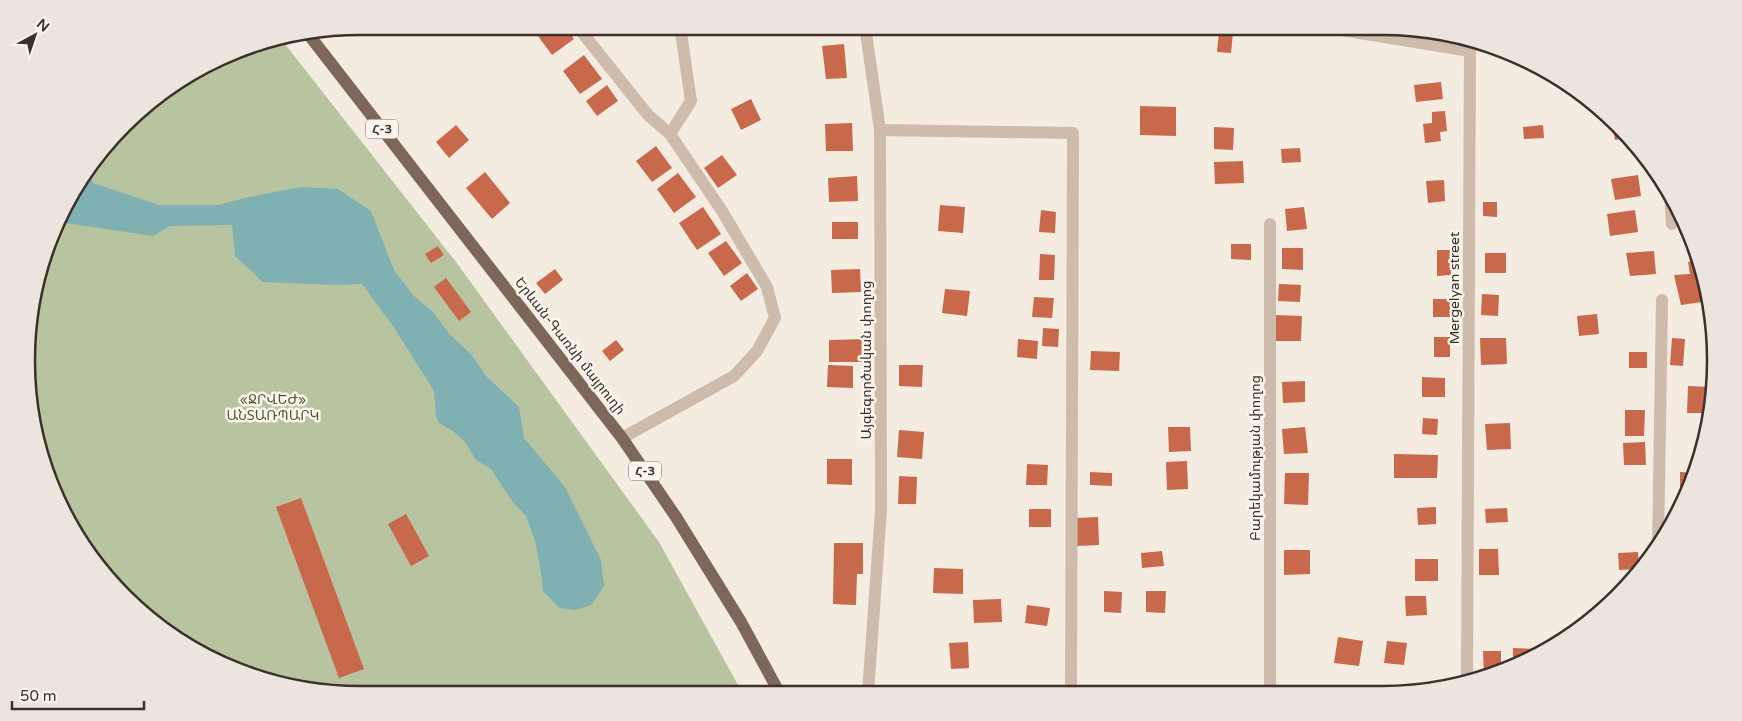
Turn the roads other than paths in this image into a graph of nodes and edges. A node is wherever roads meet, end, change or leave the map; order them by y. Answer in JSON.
{"nodes":[{"id":1,"x":584,"y":35,"type":"edge"},
{"id":2,"x":681,"y":35,"type":"edge"},
{"id":3,"x":866,"y":35,"type":"edge"},
{"id":4,"x":1372,"y":35,"type":"edge"},
{"id":5,"x":312,"y":39,"type":"edge"},
{"id":6,"x":880,"y":130,"type":"junction"},
{"id":7,"x":670,"y":134,"type":"junction"},
{"id":8,"x":1671,"y":214,"type":"edge"},
{"id":9,"x":1270,"y":224,"type":"dead end"},
{"id":10,"x":1672,"y":224,"type":"dead end"},
{"id":11,"x":1662,"y":300,"type":"dead end"},
{"id":12,"x":622,"y":438,"type":"junction"},
{"id":13,"x":1658,"y":531,"type":"edge"},
{"id":14,"x":1466,"y":675,"type":"edge"},
{"id":15,"x":776,"y":686,"type":"edge"},
{"id":16,"x":868,"y":686,"type":"edge"},
{"id":17,"x":1071,"y":686,"type":"edge"},
{"id":18,"x":1270,"y":686,"type":"edge"}],
"edges":[{"from":1,"to":7,"type":"street"},
{"from":2,"to":7,"type":"street"},
{"from":3,"to":6,"type":"street","name":"Այգեգործական փողոց"},
{"from":4,"to":14,"type":"street","name":"Mergelyan street"},
{"from":5,"to":12,"type":"main road","name":"Երևան-Գառնի մայրուղի","number":"Հ-3"},
{"from":6,"to":16,"type":"street","name":"Այգեգործական փողոց"},
{"from":6,"to":17,"type":"street"},
{"from":7,"to":12,"type":"street"},
{"from":8,"to":10,"type":"street"},
{"from":9,"to":18,"type":"street","name":"Բարեկամության փողոց"},
{"from":11,"to":13,"type":"street"},
{"from":12,"to":15,"type":"main road","name":"Երևան-Գառնի մայրուղի","number":"Հ-3"}]}
